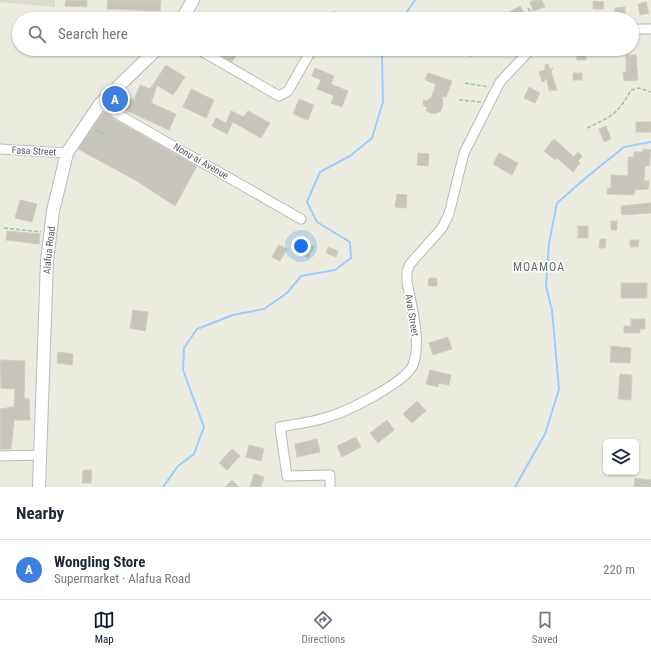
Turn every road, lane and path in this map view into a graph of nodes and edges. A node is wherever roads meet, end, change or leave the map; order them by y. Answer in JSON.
{"nodes":[{"id":1,"x":193,"y":0,"type":"edge"},
{"id":2,"x":528,"y":8,"type":"dead end"},
{"id":3,"x":186,"y":12,"type":"edge"},
{"id":4,"x":531,"y":12,"type":"edge"},
{"id":5,"x":639,"y":29,"type":"edge"},
{"id":6,"x":651,"y":29,"type":"edge"},
{"id":7,"x":150,"y":56,"type":"edge"},
{"id":8,"x":210,"y":56,"type":"edge"},
{"id":9,"x":308,"y":56,"type":"edge"},
{"id":10,"x":524,"y":56,"type":"edge"},
{"id":11,"x":465,"y":83,"type":"dead end"},
{"id":12,"x":496,"y":89,"type":"junction"},
{"id":13,"x":651,"y":92,"type":"edge"},
{"id":14,"x":459,"y":100,"type":"dead end"},
{"id":15,"x":490,"y":103,"type":"junction"},
{"id":16,"x":100,"y":104,"type":"junction"},
{"id":17,"x":587,"y":128,"type":"dead end"},
{"id":18,"x":0,"y":149,"type":"edge"},
{"id":19,"x":67,"y":153,"type":"junction"},
{"id":20,"x":301,"y":219,"type":"dead end"},
{"id":21,"x":4,"y":228,"type":"dead end"},
{"id":22,"x":51,"y":233,"type":"junction"},
{"id":23,"x":40,"y":455,"type":"junction"},
{"id":24,"x":0,"y":456,"type":"edge"},
{"id":25,"x":39,"y":487,"type":"edge"},
{"id":26,"x":330,"y":487,"type":"edge"}],
"edges":[{"from":1,"to":3,"type":"street"},
{"from":2,"to":4,"type":"path"},
{"from":5,"to":6,"type":"street"},
{"from":7,"to":16,"type":"street","name":"Alafua Road"},
{"from":8,"to":9,"type":"street"},
{"from":10,"to":12,"type":"street","name":"Avai Street"},
{"from":11,"to":12,"type":"path"},
{"from":12,"to":15,"type":"street","name":"Avai Street"},
{"from":13,"to":17,"type":"path"},
{"from":14,"to":15,"type":"path"},
{"from":15,"to":26,"type":"street","name":"Avai Street"},
{"from":16,"to":19,"type":"street","name":"Alafua Road"},
{"from":16,"to":20,"type":"street","name":"Nonu-ai Avenue"},
{"from":18,"to":19,"type":"street","name":"Fasa Street"},
{"from":19,"to":22,"type":"street","name":"Alafua Road"},
{"from":21,"to":22,"type":"path"},
{"from":22,"to":23,"type":"street","name":"Alafua Road"},
{"from":23,"to":24,"type":"street"},
{"from":23,"to":25,"type":"street","name":"Alafua Road"}]}
